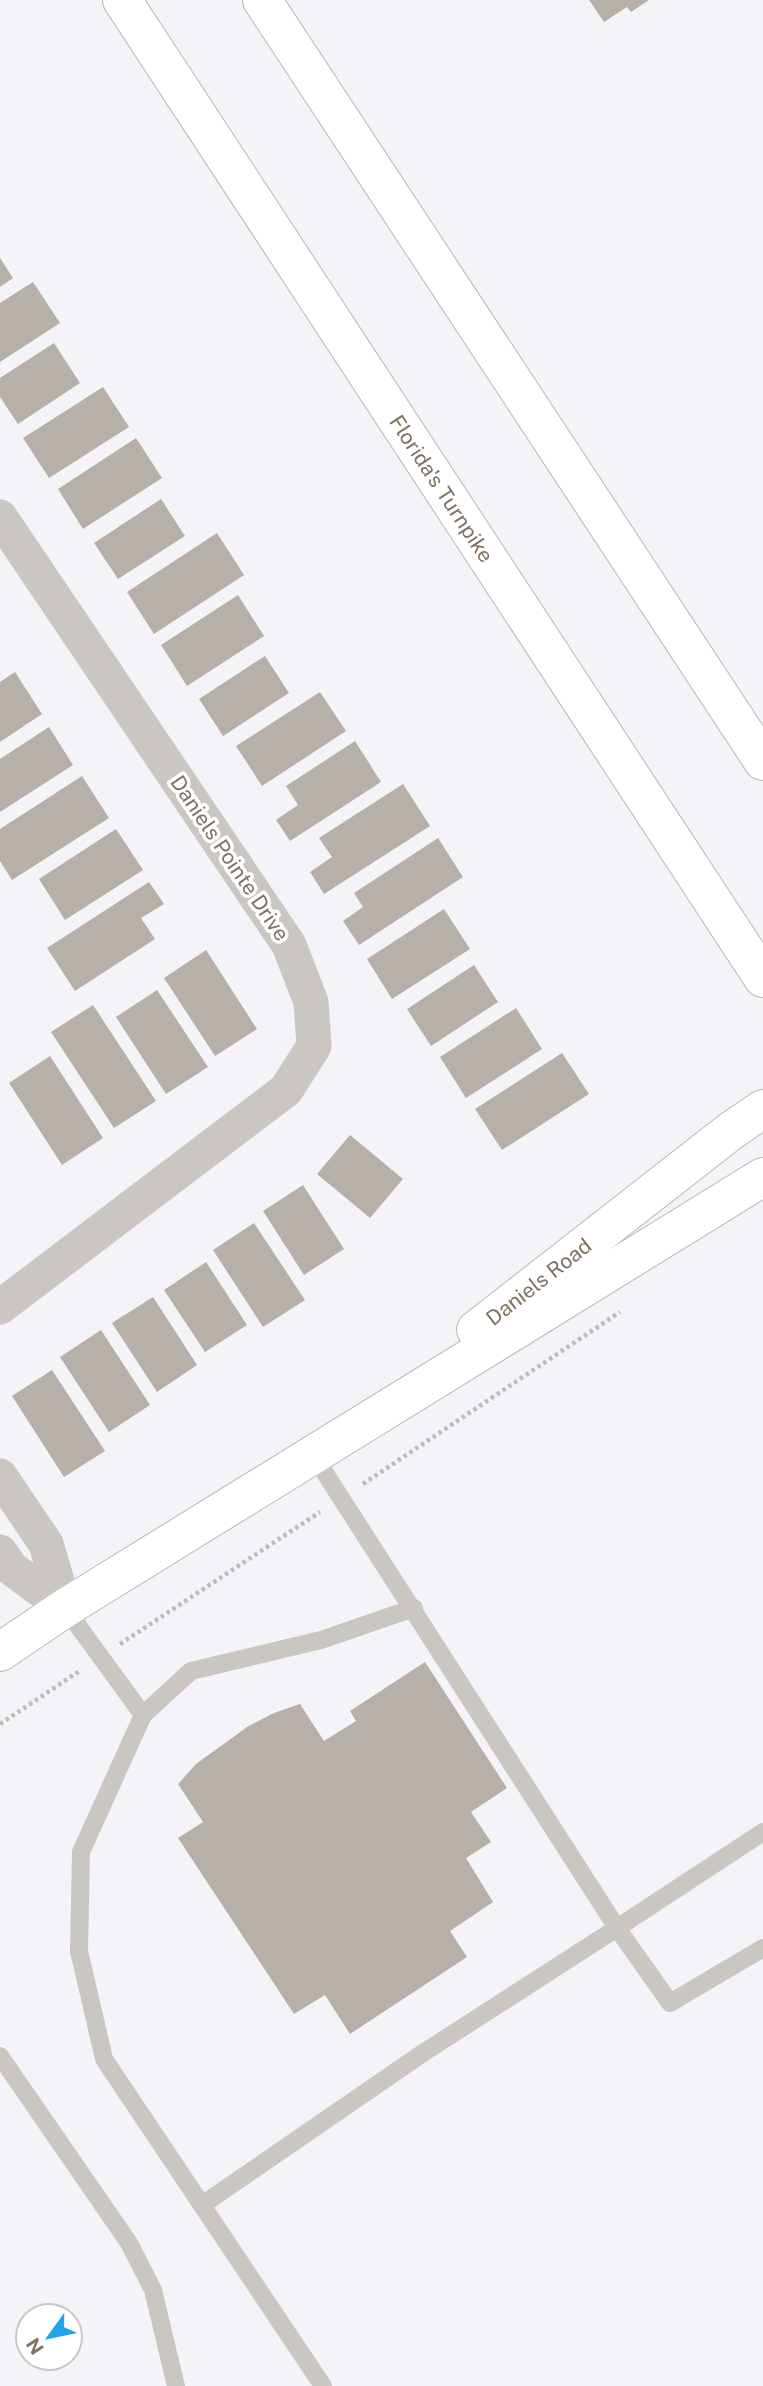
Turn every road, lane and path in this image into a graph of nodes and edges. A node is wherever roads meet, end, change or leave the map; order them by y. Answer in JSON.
{"nodes":[{"id":1,"x":122,"y":0,"type":"edge"},
{"id":2,"x":262,"y":0,"type":"edge"},
{"id":3,"x":0,"y":517,"type":"edge"},
{"id":4,"x":763,"y":761,"type":"edge"},
{"id":5,"x":763,"y":978,"type":"edge"},
{"id":6,"x":763,"y":1109,"type":"edge"},
{"id":7,"x":763,"y":1177,"type":"edge"},
{"id":8,"x":0,"y":1307,"type":"edge"},
{"id":9,"x":626,"y":1308,"type":"dead end"},
{"id":10,"x":314,"y":1456,"type":"junction"},
{"id":11,"x":0,"y":1476,"type":"edge"},
{"id":12,"x":341,"y":1498,"type":"junction"},
{"id":13,"x":0,"y":1552,"type":"edge"},
{"id":14,"x":65,"y":1608,"type":"junction"},
{"id":15,"x":414,"y":1608,"type":"junction"},
{"id":16,"x":0,"y":1652,"type":"edge"},
{"id":17,"x":101,"y":1657,"type":"junction"},
{"id":18,"x":144,"y":1714,"type":"junction"},
{"id":19,"x":0,"y":1724,"type":"edge"},
{"id":20,"x":763,"y":1832,"type":"edge"},
{"id":21,"x":617,"y":1928,"type":"junction"},
{"id":22,"x":763,"y":1948,"type":"edge"},
{"id":23,"x":0,"y":2056,"type":"edge"},
{"id":24,"x":202,"y":2205,"type":"junction"},
{"id":25,"x":176,"y":2386,"type":"edge"},
{"id":26,"x":323,"y":2386,"type":"edge"}],
"edges":[{"from":1,"to":5,"type":"main road","name":"Florida's Turnpike"},
{"from":2,"to":4,"type":"main road"},
{"from":3,"to":8,"type":"street","name":"Daniels Pointe Drive"},
{"from":6,"to":10,"type":"main road","name":"Daniels Road"},
{"from":7,"to":10,"type":"main road","name":"Daniels Road"},
{"from":9,"to":12,"type":"path"},
{"from":10,"to":12,"type":"lane"},
{"from":10,"to":14,"type":"main road","name":"Daniels Road"},
{"from":11,"to":14,"type":"street"},
{"from":12,"to":15,"type":"lane"},
{"from":12,"to":17,"type":"path"},
{"from":13,"to":14,"type":"street"},
{"from":14,"to":16,"type":"main road","name":"Daniels Road"},
{"from":14,"to":17,"type":"lane"},
{"from":15,"to":18,"type":"lane"},
{"from":15,"to":21,"type":"lane"},
{"from":17,"to":18,"type":"lane"},
{"from":17,"to":19,"type":"path"},
{"from":18,"to":24,"type":"lane"},
{"from":20,"to":21,"type":"lane"},
{"from":21,"to":22,"type":"lane"},
{"from":21,"to":24,"type":"lane"},
{"from":23,"to":25,"type":"lane"},
{"from":24,"to":26,"type":"lane"}]}
